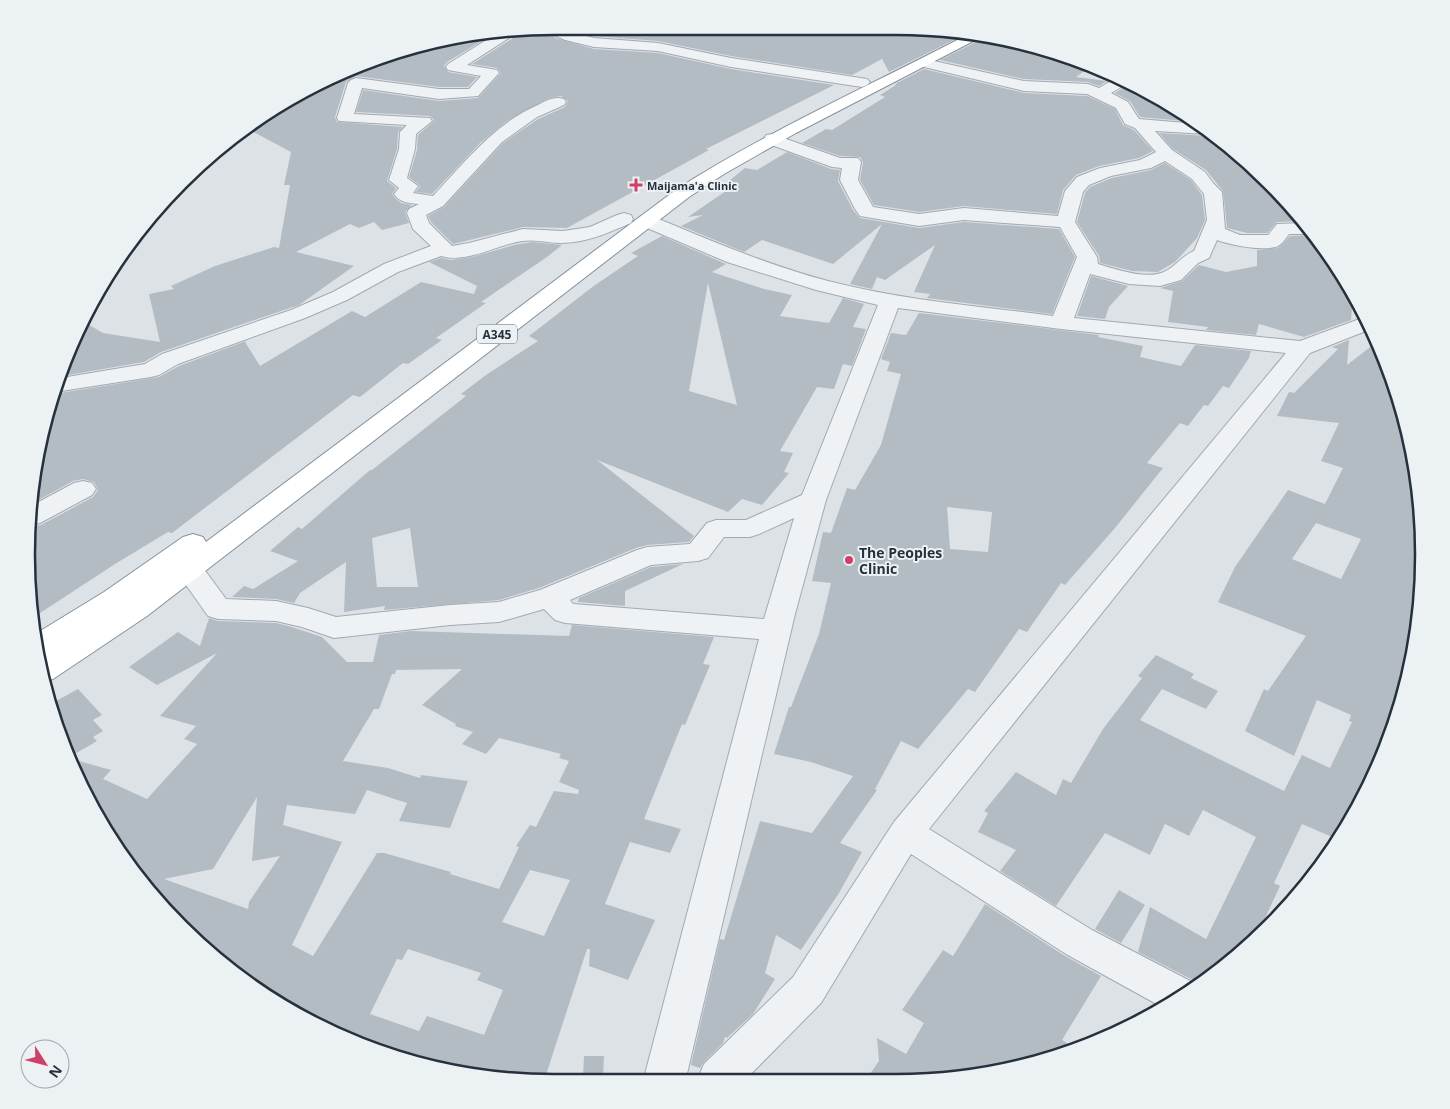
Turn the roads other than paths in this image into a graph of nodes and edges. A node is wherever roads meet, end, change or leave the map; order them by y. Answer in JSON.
{"nodes":[{"id":1,"x":567,"y":35,"type":"edge"},
{"id":2,"x":499,"y":38,"type":"edge"},
{"id":3,"x":949,"y":38,"type":"edge"},
{"id":4,"x":967,"y":40,"type":"edge"},
{"id":5,"x":925,"y":63,"type":"junction"},
{"id":6,"x":862,"y":82,"type":"junction"},
{"id":7,"x":1115,"y":85,"type":"edge"},
{"id":8,"x":1102,"y":92,"type":"junction"},
{"id":9,"x":558,"y":102,"type":"dead end"},
{"id":10,"x":1140,"y":125,"type":"junction"},
{"id":11,"x":1191,"y":128,"type":"edge"},
{"id":12,"x":772,"y":139,"type":"junction"},
{"id":13,"x":1166,"y":154,"type":"junction"},
{"id":14,"x":437,"y":202,"type":"junction"},
{"id":15,"x":624,"y":219,"type":"junction"},
{"id":16,"x":1216,"y":220,"type":"junction"},
{"id":17,"x":647,"y":221,"type":"junction"},
{"id":18,"x":1066,"y":222,"type":"junction"},
{"id":19,"x":1300,"y":229,"type":"edge"},
{"id":20,"x":444,"y":248,"type":"junction"},
{"id":21,"x":1087,"y":257,"type":"junction"},
{"id":22,"x":890,"y":301,"type":"junction"},
{"id":23,"x":1061,"y":323,"type":"junction"},
{"id":24,"x":1361,"y":326,"type":"edge"},
{"id":25,"x":1302,"y":348,"type":"junction"},
{"id":26,"x":64,"y":385,"type":"edge"},
{"id":27,"x":83,"y":489,"type":"dead end"},
{"id":28,"x":813,"y":500,"type":"junction"},
{"id":29,"x":37,"y":514,"type":"edge"},
{"id":30,"x":188,"y":568,"type":"junction"},
{"id":31,"x":550,"y":597,"type":"junction"},
{"id":32,"x":776,"y":630,"type":"junction"},
{"id":33,"x":43,"y":643,"type":"edge"},
{"id":34,"x":48,"y":667,"type":"edge"},
{"id":35,"x":906,"y":832,"type":"junction"},
{"id":36,"x":1174,"y":992,"type":"edge"},
{"id":37,"x":666,"y":1074,"type":"edge"},
{"id":38,"x":723,"y":1074,"type":"edge"}],
"edges":[{"from":1,"to":6,"type":"street"},
{"from":2,"to":14,"type":"street"},
{"from":3,"to":6,"type":"highway","number":"A345"},
{"from":4,"to":5,"type":"highway","number":"A345"},
{"from":5,"to":8,"type":"street"},
{"from":5,"to":12,"type":"highway","number":"A345"},
{"from":6,"to":15,"type":"highway","number":"A345"},
{"from":7,"to":8,"type":"street"},
{"from":8,"to":10,"type":"street"},
{"from":9,"to":14,"type":"street"},
{"from":10,"to":11,"type":"street"},
{"from":10,"to":13,"type":"street"},
{"from":12,"to":17,"type":"highway","number":"A345"},
{"from":12,"to":18,"type":"street"},
{"from":13,"to":16,"type":"street"},
{"from":13,"to":18,"type":"street"},
{"from":14,"to":20,"type":"street"},
{"from":15,"to":20,"type":"street"},
{"from":15,"to":33,"type":"highway","number":"A345"},
{"from":16,"to":19,"type":"street"},
{"from":16,"to":21,"type":"street"},
{"from":17,"to":22,"type":"street"},
{"from":17,"to":30,"type":"highway","number":"A345"},
{"from":18,"to":21,"type":"street"},
{"from":20,"to":26,"type":"street"},
{"from":21,"to":23,"type":"street"},
{"from":22,"to":23,"type":"street"},
{"from":22,"to":28,"type":"street"},
{"from":23,"to":25,"type":"street"},
{"from":24,"to":25,"type":"street"},
{"from":25,"to":35,"type":"street"},
{"from":27,"to":29,"type":"street"},
{"from":28,"to":31,"type":"street"},
{"from":28,"to":32,"type":"street"},
{"from":30,"to":31,"type":"street"},
{"from":30,"to":34,"type":"highway","number":"A345"},
{"from":31,"to":32,"type":"street"},
{"from":32,"to":37,"type":"street"},
{"from":35,"to":36,"type":"street"},
{"from":35,"to":38,"type":"street"}]}
